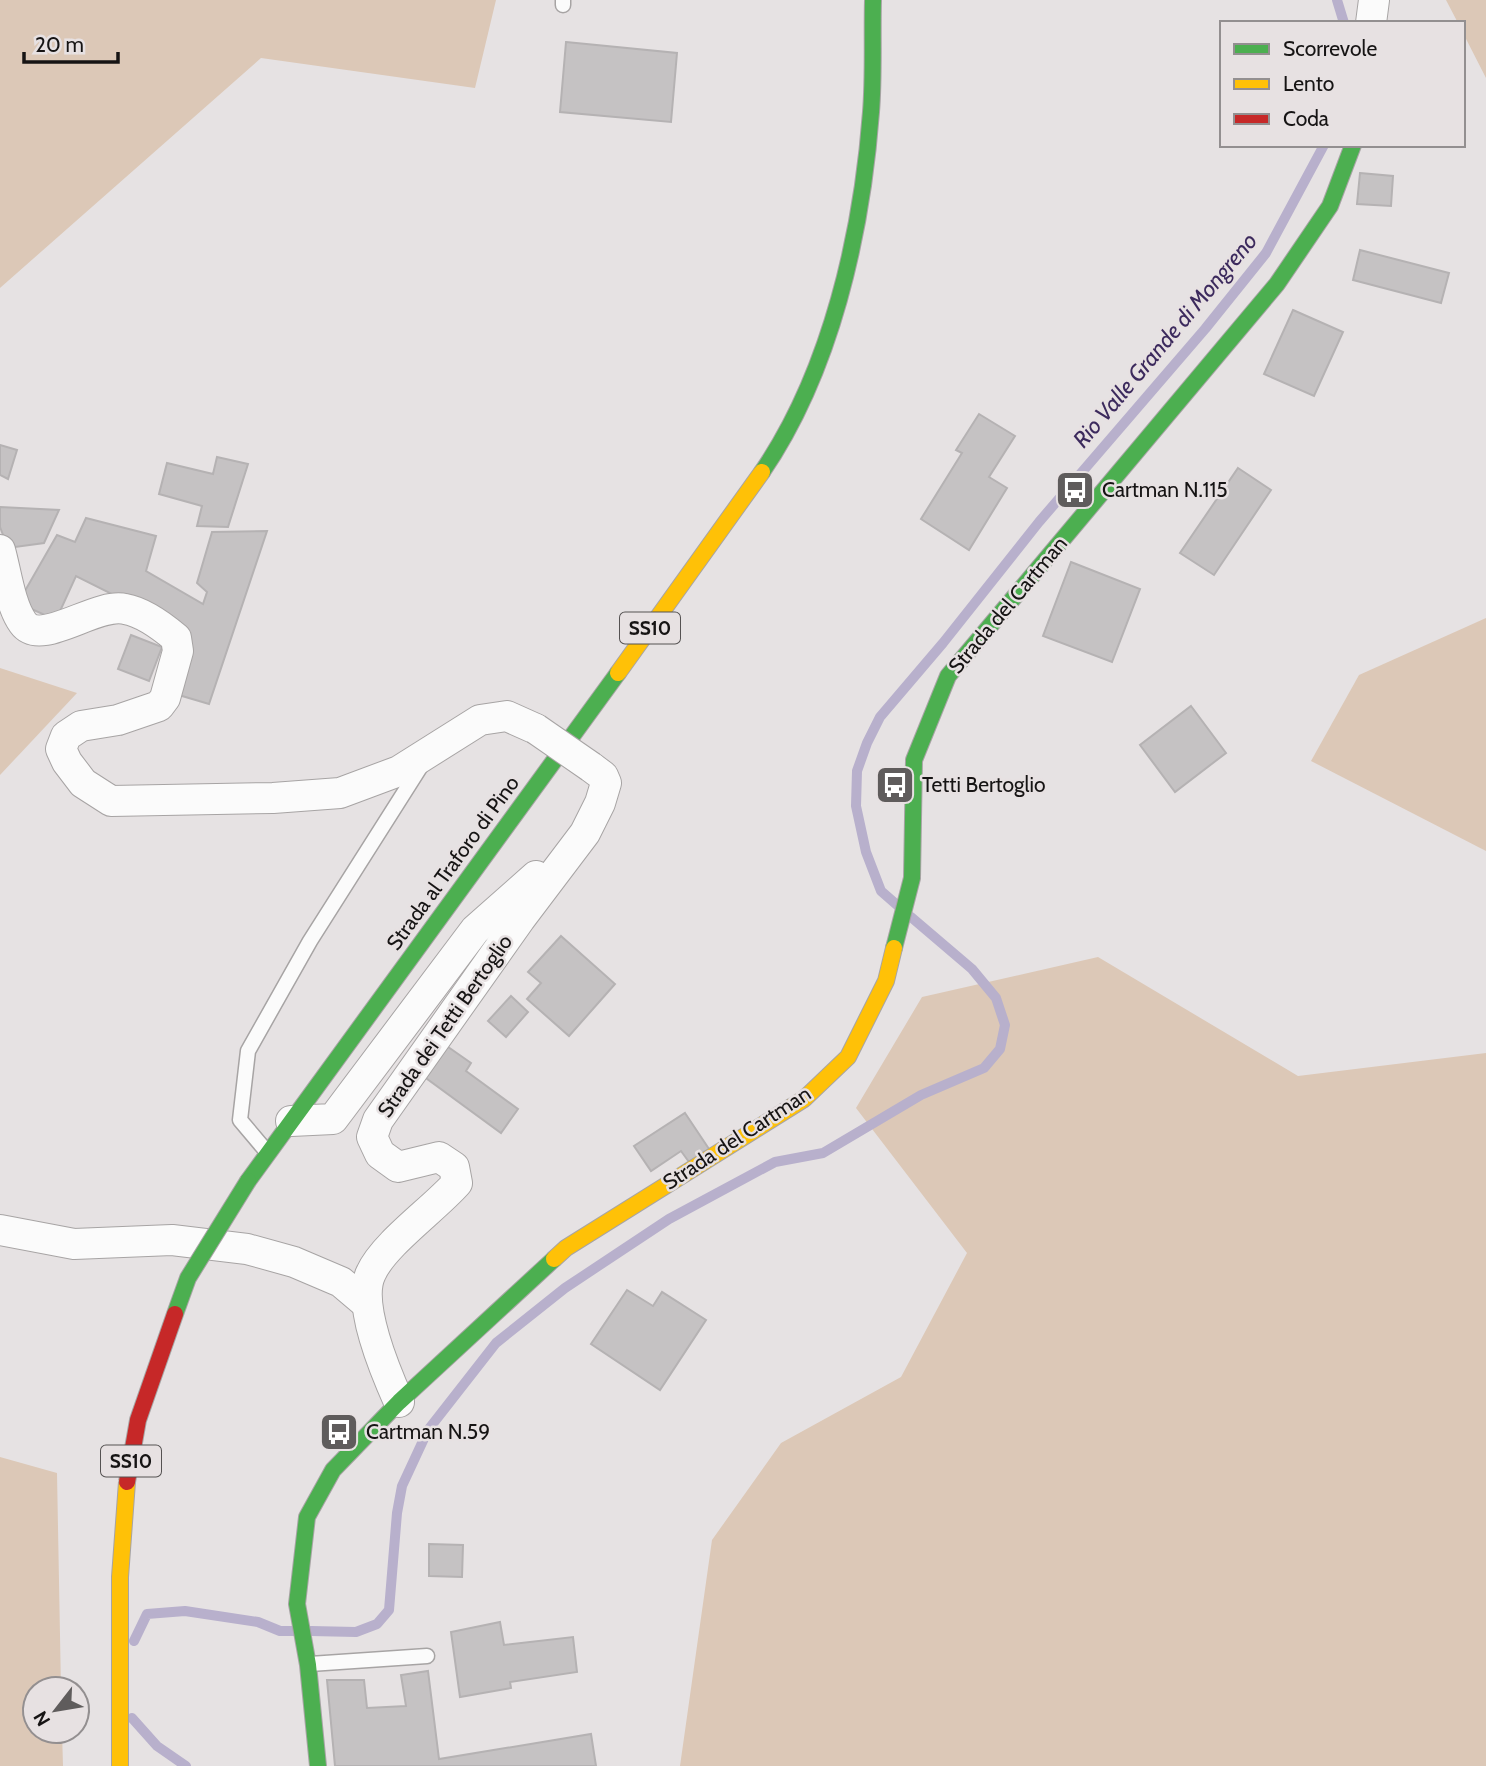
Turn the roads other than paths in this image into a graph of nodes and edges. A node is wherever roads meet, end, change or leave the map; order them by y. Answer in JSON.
{"nodes":[{"id":1,"x":1374,"y":0,"type":"edge"},
{"id":2,"x":875,"y":2,"type":"edge"},
{"id":3,"x":1371,"y":21,"type":"edge"},
{"id":4,"x":1352,"y":147,"type":"edge"},
{"id":5,"x":0,"y":550,"type":"edge"},
{"id":6,"x":430,"y":752,"type":"junction"},
{"id":7,"x":585,"y":833,"type":"junction"},
{"id":8,"x":291,"y":1121,"type":"junction"},
{"id":9,"x":268,"y":1153,"type":"junction"},
{"id":10,"x":0,"y":1230,"type":"edge"},
{"id":11,"x":367,"y":1304,"type":"junction"},
{"id":12,"x":399,"y":1402,"type":"junction"},
{"id":13,"x":427,"y":1656,"type":"dead end"},
{"id":14,"x":307,"y":1660,"type":"junction"},
{"id":15,"x":120,"y":1766,"type":"edge"},
{"id":16,"x":318,"y":1766,"type":"edge"}],
"edges":[{"from":1,"to":3,"type":"street"},
{"from":2,"to":8,"type":"street","name":"Strada al Traforo di Pino","number":"SS10"},
{"from":4,"to":12,"type":"street","name":"Strada del Cartman"},
{"from":5,"to":6,"type":"street","name":"Strada dei Tetti Bertoglio"},
{"from":6,"to":7,"type":"street","name":"Strada dei Tetti Bertoglio","bridge":true},
{"from":6,"to":9,"type":"lane"},
{"from":7,"to":8,"type":"street","name":"Strada dei Tetti Bertoglio"},
{"from":7,"to":11,"type":"street","name":"Strada dei Tetti Bertoglio"},
{"from":8,"to":9,"type":"street","name":"Strada al Traforo di Pino","number":"SS10"},
{"from":9,"to":15,"type":"street","name":"Strada al Traforo di Pino","number":"SS10","bridge":true},
{"from":10,"to":11,"type":"street"},
{"from":11,"to":12,"type":"street","name":"Strada dei Tetti Bertoglio"},
{"from":12,"to":14,"type":"street","name":"Strada del Cartman"},
{"from":13,"to":14,"type":"lane"},
{"from":14,"to":16,"type":"street","name":"Strada del Cartman"}]}
